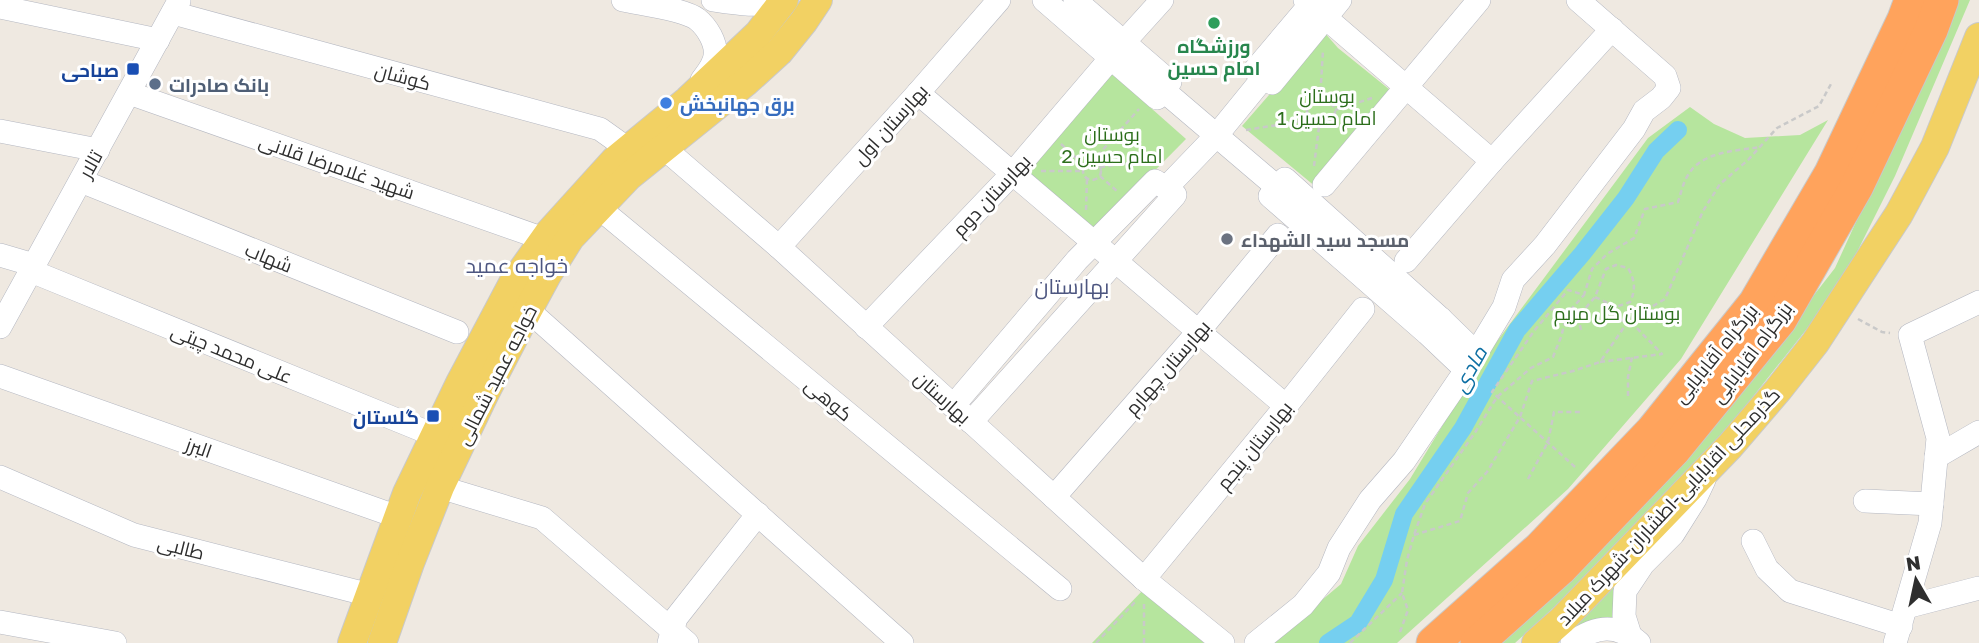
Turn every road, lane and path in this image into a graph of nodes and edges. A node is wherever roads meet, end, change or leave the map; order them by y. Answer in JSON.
{"nodes":[{"id":1,"x":623,"y":0,"type":"edge"},
{"id":2,"x":713,"y":0,"type":"edge"},
{"id":3,"x":784,"y":0,"type":"edge"},
{"id":4,"x":818,"y":0,"type":"edge"},
{"id":5,"x":999,"y":0,"type":"edge"},
{"id":6,"x":1044,"y":0,"type":"edge"},
{"id":7,"x":1075,"y":0,"type":"edge"},
{"id":8,"x":1162,"y":0,"type":"edge"},
{"id":9,"x":1340,"y":0,"type":"edge"},
{"id":10,"x":1479,"y":0,"type":"edge"},
{"id":11,"x":1578,"y":0,"type":"edge"},
{"id":12,"x":1942,"y":0,"type":"edge"},
{"id":13,"x":176,"y":6,"type":"edge"},
{"id":14,"x":1313,"y":6,"type":"edge"},
{"id":15,"x":1908,"y":6,"type":"edge"},
{"id":16,"x":0,"y":7,"type":"edge"},
{"id":17,"x":1612,"y":29,"type":"junction"},
{"id":18,"x":1979,"y":37,"type":"edge"},
{"id":19,"x":158,"y":40,"type":"junction"},
{"id":20,"x":1117,"y":50,"type":"junction"},
{"id":21,"x":1831,"y":84,"type":"dead end"},
{"id":22,"x":1406,"y":87,"type":"junction"},
{"id":23,"x":129,"y":93,"type":"junction"},
{"id":24,"x":918,"y":93,"type":"junction"},
{"id":25,"x":1158,"y":94,"type":"junction"},
{"id":26,"x":688,"y":100,"type":"junction"},
{"id":27,"x":1320,"y":100,"type":"junction"},
{"id":28,"x":1308,"y":120,"type":"junction"},
{"id":29,"x":0,"y":131,"type":"edge"},
{"id":30,"x":1048,"y":132,"type":"junction"},
{"id":31,"x":1216,"y":136,"type":"junction"},
{"id":32,"x":1760,"y":147,"type":"junction"},
{"id":33,"x":628,"y":149,"type":"junction"},
{"id":34,"x":665,"y":149,"type":"junction"},
{"id":35,"x":97,"y":150,"type":"junction"},
{"id":36,"x":1197,"y":156,"type":"junction"},
{"id":37,"x":1492,"y":161,"type":"junction"},
{"id":38,"x":1092,"y":162,"type":"junction"},
{"id":39,"x":1084,"y":165,"type":"junction"},
{"id":40,"x":1100,"y":167,"type":"junction"},
{"id":41,"x":1083,"y":171,"type":"junction"},
{"id":42,"x":1014,"y":172,"type":"junction"},
{"id":43,"x":1100,"y":176,"type":"junction"},
{"id":44,"x":1087,"y":178,"type":"junction"},
{"id":45,"x":80,"y":181,"type":"junction"},
{"id":46,"x":1324,"y":185,"type":"dead end"},
{"id":47,"x":1166,"y":188,"type":"junction"},
{"id":48,"x":1132,"y":204,"type":"junction"},
{"id":49,"x":599,"y":208,"type":"junction"},
{"id":50,"x":1278,"y":235,"type":"dead end"},
{"id":51,"x":544,"y":239,"type":"junction"},
{"id":52,"x":1089,"y":240,"type":"junction"},
{"id":53,"x":779,"y":247,"type":"junction"},
{"id":54,"x":0,"y":255,"type":"edge"},
{"id":55,"x":1406,"y":261,"type":"dead end"},
{"id":56,"x":1116,"y":262,"type":"junction"},
{"id":57,"x":32,"y":268,"type":"junction"},
{"id":58,"x":1584,"y":295,"type":"junction"},
{"id":59,"x":525,"y":297,"type":"junction"},
{"id":60,"x":1595,"y":297,"type":"junction"},
{"id":61,"x":1979,"y":302,"type":"edge"},
{"id":62,"x":1613,"y":306,"type":"junction"},
{"id":63,"x":1363,"y":309,"type":"dead end"},
{"id":64,"x":1838,"y":309,"type":"junction"},
{"id":65,"x":1628,"y":321,"type":"junction"},
{"id":66,"x":0,"y":327,"type":"edge"},
{"id":67,"x":866,"y":327,"type":"junction"},
{"id":68,"x":1581,"y":330,"type":"dead end"},
{"id":69,"x":457,"y":332,"type":"dead end"},
{"id":70,"x":1198,"y":332,"type":"junction"},
{"id":71,"x":1910,"y":335,"type":"junction"},
{"id":72,"x":1632,"y":357,"type":"junction"},
{"id":73,"x":1471,"y":362,"type":"junction"},
{"id":74,"x":1600,"y":362,"type":"junction"},
{"id":75,"x":0,"y":376,"type":"edge"},
{"id":76,"x":1628,"y":396,"type":"dead end"},
{"id":77,"x":1497,"y":397,"type":"junction"},
{"id":78,"x":953,"y":406,"type":"junction"},
{"id":79,"x":1286,"y":407,"type":"junction"},
{"id":80,"x":1583,"y":412,"type":"dead end"},
{"id":81,"x":1520,"y":417,"type":"junction"},
{"id":82,"x":971,"y":422,"type":"junction"},
{"id":83,"x":1979,"y":432,"type":"edge"},
{"id":84,"x":434,"y":435,"type":"junction"},
{"id":85,"x":1548,"y":442,"type":"junction"},
{"id":86,"x":1936,"y":457,"type":"junction"},
{"id":87,"x":1575,"y":467,"type":"dead end"},
{"id":88,"x":1708,"y":468,"type":"junction"},
{"id":89,"x":0,"y":477,"type":"edge"},
{"id":90,"x":1528,"y":479,"type":"dead end"},
{"id":91,"x":453,"y":491,"type":"dead end"},
{"id":92,"x":1054,"y":498,"type":"junction"},
{"id":93,"x":1865,"y":501,"type":"dead end"},
{"id":94,"x":1932,"y":504,"type":"junction"},
{"id":95,"x":758,"y":514,"type":"junction"},
{"id":96,"x":398,"y":517,"type":"junction"},
{"id":97,"x":1414,"y":535,"type":"junction"},
{"id":98,"x":1753,"y":541,"type":"dead end"},
{"id":99,"x":1144,"y":579,"type":"junction"},
{"id":100,"x":1979,"y":588,"type":"edge"},
{"id":101,"x":1060,"y":589,"type":"dead end"},
{"id":102,"x":1402,"y":593,"type":"junction"},
{"id":103,"x":370,"y":595,"type":"junction"},
{"id":104,"x":0,"y":622,"type":"edge"},
{"id":105,"x":1901,"y":625,"type":"edge"},
{"id":106,"x":1400,"y":632,"type":"dead end"},
{"id":107,"x":676,"y":639,"type":"edge"},
{"id":108,"x":1634,"y":639,"type":"edge"},
{"id":109,"x":115,"y":643,"type":"edge"},
{"id":110,"x":352,"y":643,"type":"edge"},
{"id":111,"x":382,"y":643,"type":"edge"},
{"id":112,"x":902,"y":643,"type":"edge"},
{"id":113,"x":1097,"y":643,"type":"edge"},
{"id":114,"x":1144,"y":643,"type":"edge"},
{"id":115,"x":1223,"y":643,"type":"edge"},
{"id":116,"x":1256,"y":643,"type":"edge"},
{"id":117,"x":1350,"y":643,"type":"edge"},
{"id":118,"x":1433,"y":643,"type":"edge"},
{"id":119,"x":1477,"y":643,"type":"edge"},
{"id":120,"x":1536,"y":643,"type":"edge"},
{"id":121,"x":1572,"y":643,"type":"edge"}],
"edges":[{"from":1,"to":26,"type":"street"},
{"from":2,"to":3,"type":"street"},
{"from":3,"to":26,"type":"main road","name":"خواجه عمید شمالی"},
{"from":4,"to":34,"type":"main road","name":"خواجه عمید شمالی"},
{"from":5,"to":24,"type":"street","name":"بهارستان اول"},
{"from":6,"to":20,"type":"street"},
{"from":7,"to":20,"type":"street"},
{"from":8,"to":20,"type":"street","name":"بهارستان دوم"},
{"from":9,"to":14,"type":"street"},
{"from":10,"to":22,"type":"street"},
{"from":11,"to":17,"type":"street"},
{"from":12,"to":119,"type":"highway","name":"بزرگراه اقابابایی"},
{"from":13,"to":19,"type":"street","name":"تالار"},
{"from":13,"to":33,"type":"street","name":"کوشان"},
{"from":14,"to":22,"type":"street"},
{"from":14,"to":27,"type":"path"},
{"from":14,"to":31,"type":"street"},
{"from":15,"to":118,"type":"highway","name":"بزرگراه آقابابایی"},
{"from":16,"to":19,"type":"street"},
{"from":17,"to":37,"type":"street"},
{"from":17,"to":73,"type":"street"},
{"from":18,"to":64,"type":"main road","name":"گذرمحلی اقابابایی-اطشاران-شهرک میلاد"},
{"from":19,"to":23,"type":"street","name":"تالار"},
{"from":20,"to":25,"type":"street"},
{"from":20,"to":30,"type":"street","name":"بهارستان دوم"},
{"from":21,"to":32,"type":"path"},
{"from":22,"to":37,"type":"street"},
{"from":22,"to":46,"type":"street"},
{"from":23,"to":35,"type":"street","name":"تالار"},
{"from":23,"to":51,"type":"street","name":"شهید غلامرضا قلانی"},
{"from":24,"to":42,"type":"street"},
{"from":24,"to":53,"type":"street","name":"بهارستان اول"},
{"from":25,"to":31,"type":"street"},
{"from":25,"to":38,"type":"path"},
{"from":26,"to":33,"type":"main road","name":"خواجه عمید شمالی"},
{"from":27,"to":28,"type":"path"},
{"from":27,"to":28,"type":"path"},
{"from":28,"to":31,"type":"path"},
{"from":29,"to":35,"type":"street"},
{"from":30,"to":39,"type":"path"},
{"from":30,"to":42,"type":"street","name":"بهارستان دوم"},
{"from":31,"to":36,"type":"street"},
{"from":31,"to":73,"type":"street"},
{"from":32,"to":58,"type":"path"},
{"from":32,"to":65,"type":"path"},
{"from":33,"to":51,"type":"main road","name":"خواجه عمید شمالی"},
{"from":34,"to":49,"type":"main road","name":"خواجه عمید شمالی"},
{"from":34,"to":53,"type":"street","name":"بهارستان"},
{"from":35,"to":45,"type":"street","name":"تالار"},
{"from":36,"to":40,"type":"path"},
{"from":36,"to":47,"type":"street"},
{"from":37,"to":55,"type":"street"},
{"from":38,"to":39,"type":"path"},
{"from":38,"to":40,"type":"path"},
{"from":39,"to":41,"type":"path"},
{"from":40,"to":43,"type":"path"},
{"from":41,"to":42,"type":"path"},
{"from":41,"to":44,"type":"path"},
{"from":42,"to":52,"type":"street"},
{"from":42,"to":67,"type":"street","name":"بهارستان دوم"},
{"from":43,"to":44,"type":"path"},
{"from":43,"to":48,"type":"path"},
{"from":44,"to":52,"type":"path"},
{"from":45,"to":57,"type":"street","name":"تالار"},
{"from":45,"to":69,"type":"street","name":"شهاب"},
{"from":47,"to":48,"type":"street"},
{"from":47,"to":56,"type":"street"},
{"from":48,"to":52,"type":"street"},
{"from":49,"to":59,"type":"main road","name":"خواجه عمید شمالی"},
{"from":49,"to":101,"type":"street","name":"کوهی"},
{"from":50,"to":70,"type":"street","name":"بهارستان چهارم"},
{"from":51,"to":59,"type":"main road","name":"خواجه عمید شمالی"},
{"from":52,"to":56,"type":"street"},
{"from":52,"to":78,"type":"street"},
{"from":53,"to":67,"type":"street","name":"بهارستان"},
{"from":54,"to":57,"type":"street","name":"علی محمد چیتی"},
{"from":56,"to":70,"type":"street"},
{"from":56,"to":82,"type":"street"},
{"from":57,"to":66,"type":"street","name":"تالار"},
{"from":57,"to":84,"type":"street","name":"علی محمد چیتی"},
{"from":58,"to":77,"type":"path"},
{"from":58,"to":77,"type":"path"},
{"from":59,"to":84,"type":"main road","name":"خواجه عمید شمالی"},
{"from":59,"to":95,"type":"street"},
{"from":59,"to":111,"type":"main road","name":"خواجه عمید شمالی"},
{"from":60,"to":62,"type":"path"},
{"from":60,"to":62,"type":"path"},
{"from":60,"to":68,"type":"path"},
{"from":61,"to":71,"type":"street"},
{"from":62,"to":65,"type":"path"},
{"from":63,"to":79,"type":"street","name":"بهارستان پنجم"},
{"from":64,"to":71,"type":"path"},
{"from":64,"to":88,"type":"main road","name":"گذرمحلی اقابابایی-اطشاران-شهرک میلاد"},
{"from":65,"to":72,"type":"path"},
{"from":65,"to":74,"type":"path"},
{"from":67,"to":78,"type":"street","name":"بهارستان"},
{"from":70,"to":79,"type":"street"},
{"from":70,"to":92,"type":"street","name":"بهارستان چهارم"},
{"from":71,"to":86,"type":"street"},
{"from":72,"to":74,"type":"path"},
{"from":72,"to":76,"type":"path"},
{"from":73,"to":116,"type":"street"},
{"from":74,"to":81,"type":"path"},
{"from":75,"to":96,"type":"street","name":"البرز"},
{"from":77,"to":81,"type":"path"},
{"from":77,"to":97,"type":"path"},
{"from":78,"to":82,"type":"street","name":"بهارستان"},
{"from":79,"to":99,"type":"street","name":"بهارستان پنجم"},
{"from":80,"to":85,"type":"path"},
{"from":81,"to":85,"type":"path"},
{"from":81,"to":97,"type":"path"},
{"from":82,"to":92,"type":"street","name":"بهارستان"},
{"from":83,"to":86,"type":"street"},
{"from":84,"to":96,"type":"main road","name":"خواجه عمید شمالی"},
{"from":85,"to":87,"type":"path"},
{"from":85,"to":90,"type":"path"},
{"from":86,"to":94,"type":"street"},
{"from":88,"to":108,"type":"street"},
{"from":88,"to":120,"type":"main road","name":"گذرمحلی اقابابایی-اطشاران-شهرک میلاد"},
{"from":89,"to":103,"type":"street","name":"طالبی"},
{"from":91,"to":107,"type":"street"},
{"from":92,"to":99,"type":"street","name":"بهارستان"},
{"from":93,"to":94,"type":"street"},
{"from":94,"to":105,"type":"street"},
{"from":95,"to":107,"type":"street"},
{"from":95,"to":112,"type":"street"},
{"from":96,"to":103,"type":"main road","name":"خواجه عمید شمالی"},
{"from":97,"to":102,"type":"path"},
{"from":98,"to":105,"type":"street"},
{"from":99,"to":115,"type":"street","name":"بهارستان"},
{"from":100,"to":105,"type":"street"},
{"from":102,"to":106,"type":"path"},
{"from":102,"to":117,"type":"path"},
{"from":103,"to":110,"type":"main road","name":"خواجه عمید شمالی"},
{"from":104,"to":109,"type":"street"},
{"from":108,"to":121,"type":"street"},
{"from":113,"to":114,"type":"path"}]}
